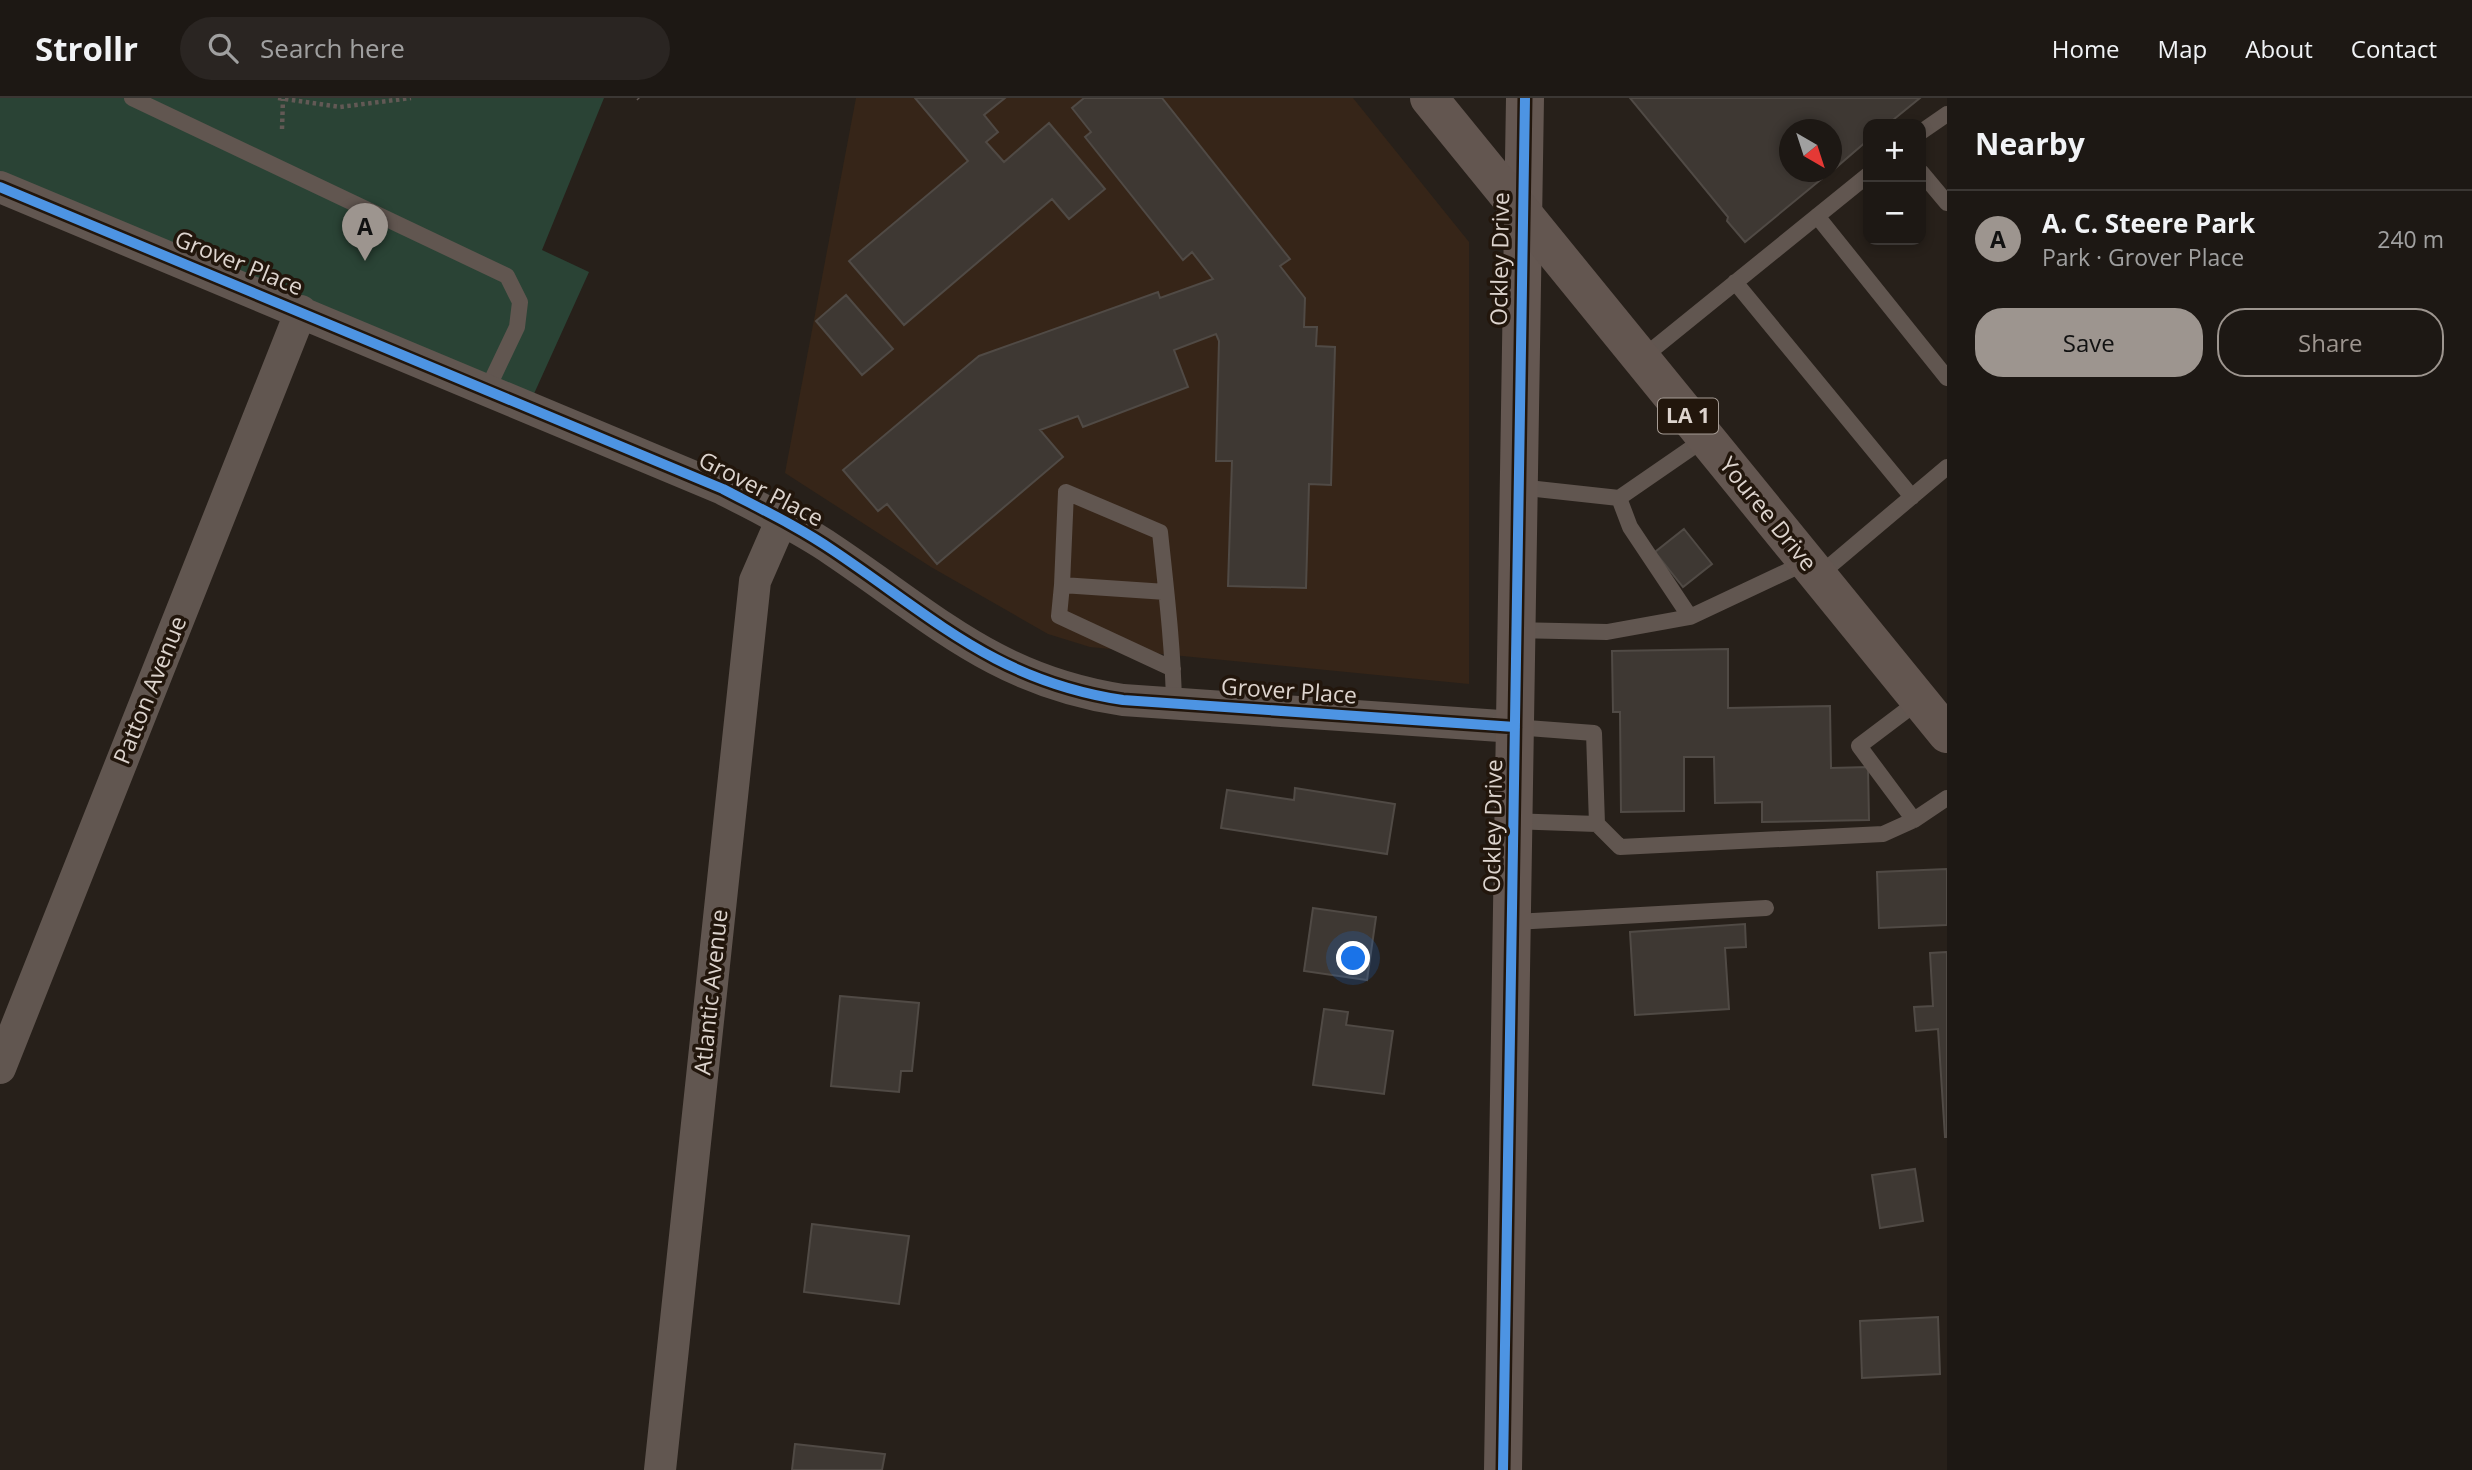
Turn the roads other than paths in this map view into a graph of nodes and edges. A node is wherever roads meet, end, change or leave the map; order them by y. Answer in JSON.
{"nodes":[{"id":1,"x":132,"y":98,"type":"edge"},
{"id":2,"x":1429,"y":98,"type":"edge"},
{"id":3,"x":1525,"y":98,"type":"edge"},
{"id":4,"x":1947,"y":114,"type":"edge"},
{"id":5,"x":1926,"y":129,"type":"edge"},
{"id":6,"x":1926,"y":178,"type":"edge"},
{"id":7,"x":1863,"y":179,"type":"edge"},
{"id":8,"x":0,"y":187,"type":"edge"},
{"id":9,"x":1947,"y":203,"type":"edge"},
{"id":10,"x":1521,"y":212,"type":"junction"},
{"id":11,"x":1817,"y":216,"type":"junction"},
{"id":12,"x":1735,"y":282,"type":"junction"},
{"id":13,"x":301,"y":311,"type":"junction"},
{"id":14,"x":1641,"y":359,"type":"junction"},
{"id":15,"x":1947,"y":378,"type":"edge"},
{"id":16,"x":487,"y":390,"type":"junction"},
{"id":17,"x":1706,"y":438,"type":"junction"},
{"id":18,"x":1947,"y":467,"type":"edge"},
{"id":19,"x":1518,"y":487,"type":"junction"},
{"id":20,"x":1912,"y":497,"type":"junction"},
{"id":21,"x":1619,"y":498,"type":"junction"},
{"id":22,"x":782,"y":519,"type":"junction"},
{"id":23,"x":1812,"y":569,"type":"junction"},
{"id":24,"x":1062,"y":585,"type":"junction"},
{"id":25,"x":1166,"y":593,"type":"junction"},
{"id":26,"x":1690,"y":617,"type":"junction"},
{"id":27,"x":1516,"y":630,"type":"junction"},
{"id":28,"x":1173,"y":669,"type":"junction"},
{"id":29,"x":1920,"y":701,"type":"junction"},
{"id":30,"x":1174,"y":704,"type":"junction"},
{"id":31,"x":1515,"y":727,"type":"junction"},
{"id":32,"x":1947,"y":734,"type":"edge"},
{"id":33,"x":1947,"y":798,"type":"edge"},
{"id":34,"x":1914,"y":820,"type":"junction"},
{"id":35,"x":1514,"y":821,"type":"junction"},
{"id":36,"x":1597,"y":824,"type":"junction"},
{"id":37,"x":1766,"y":908,"type":"dead end"},
{"id":38,"x":1513,"y":922,"type":"junction"},
{"id":39,"x":0,"y":1068,"type":"edge"},
{"id":40,"x":660,"y":1470,"type":"edge"},
{"id":41,"x":1503,"y":1470,"type":"edge"}],
"edges":[{"from":1,"to":16,"type":"lane"},
{"from":2,"to":10,"type":"main road","name":"Youree Drive","number":"LA 1"},
{"from":3,"to":10,"type":"street","name":"Ockley Drive"},
{"from":4,"to":5,"type":"lane"},
{"from":6,"to":9,"type":"lane"},
{"from":7,"to":11,"type":"lane"},
{"from":8,"to":13,"type":"street","name":"Grover Place"},
{"from":10,"to":14,"type":"main road","name":"Youree Drive","number":"LA 1"},
{"from":10,"to":19,"type":"street","name":"Ockley Drive"},
{"from":11,"to":12,"type":"lane"},
{"from":11,"to":15,"type":"lane"},
{"from":12,"to":14,"type":"lane"},
{"from":12,"to":20,"type":"lane"},
{"from":13,"to":16,"type":"street","name":"Grover Place"},
{"from":13,"to":39,"type":"street","name":"Patton Avenue"},
{"from":14,"to":17,"type":"main road","name":"Youree Drive","number":"LA 1"},
{"from":16,"to":22,"type":"street","name":"Grover Place"},
{"from":17,"to":21,"type":"lane"},
{"from":17,"to":23,"type":"main road","name":"Youree Drive","number":"LA 1"},
{"from":18,"to":20,"type":"lane"},
{"from":19,"to":21,"type":"lane"},
{"from":19,"to":27,"type":"street","name":"Ockley Drive"},
{"from":20,"to":23,"type":"lane"},
{"from":21,"to":26,"type":"lane"},
{"from":22,"to":30,"type":"street","name":"Grover Place"},
{"from":22,"to":40,"type":"street","name":"Atlantic Avenue"},
{"from":23,"to":26,"type":"lane"},
{"from":23,"to":29,"type":"main road","name":"Youree Drive","number":"LA 1"},
{"from":24,"to":25,"type":"lane"},
{"from":24,"to":25,"type":"lane"},
{"from":24,"to":28,"type":"lane"},
{"from":25,"to":28,"type":"lane"},
{"from":26,"to":27,"type":"lane"},
{"from":27,"to":31,"type":"street","name":"Ockley Drive"},
{"from":28,"to":30,"type":"lane"},
{"from":29,"to":32,"type":"main road","name":"Youree Drive","number":"LA 1"},
{"from":29,"to":34,"type":"lane"},
{"from":30,"to":31,"type":"street","name":"Grover Place"},
{"from":31,"to":35,"type":"street","name":"Ockley Drive"},
{"from":31,"to":36,"type":"lane"},
{"from":33,"to":34,"type":"lane"},
{"from":34,"to":36,"type":"lane"},
{"from":35,"to":36,"type":"lane"},
{"from":35,"to":38,"type":"street","name":"Ockley Drive"},
{"from":37,"to":38,"type":"lane"},
{"from":38,"to":41,"type":"street","name":"Ockley Drive"}]}
